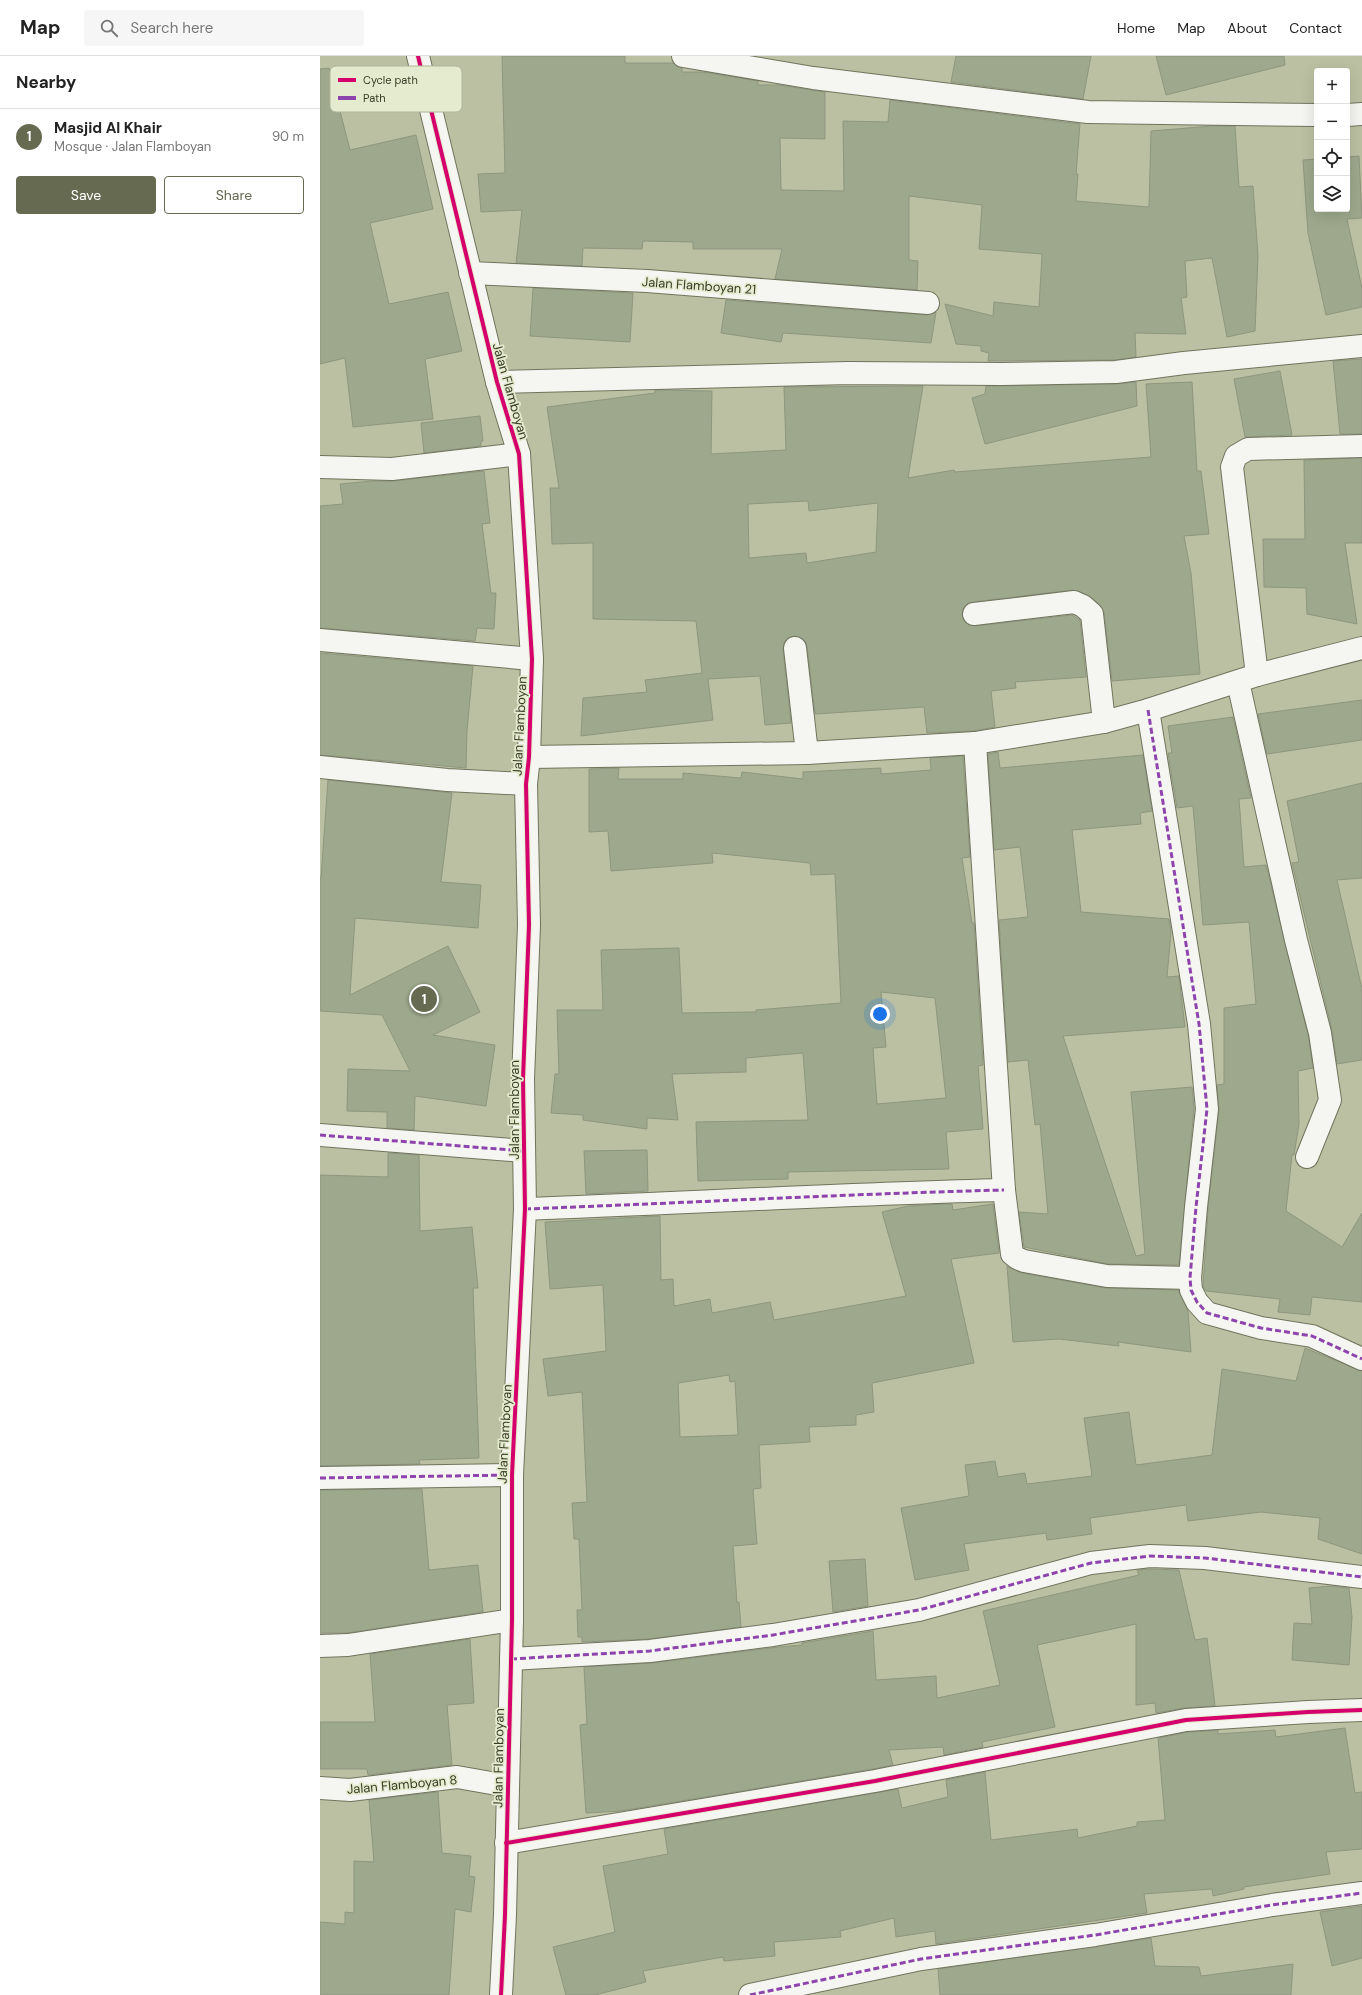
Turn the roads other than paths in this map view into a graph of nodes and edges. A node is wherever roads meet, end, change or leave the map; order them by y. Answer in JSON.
{"nodes":[{"id":1,"x":418,"y":56,"type":"edge"},
{"id":2,"x":683,"y":56,"type":"edge"},
{"id":3,"x":420,"y":66,"type":"edge"},
{"id":4,"x":431,"y":112,"type":"edge"},
{"id":5,"x":1362,"y":114,"type":"edge"},
{"id":6,"x":1314,"y":115,"type":"edge"},
{"id":7,"x":1350,"y":115,"type":"edge"},
{"id":8,"x":470,"y":273,"type":"junction"},
{"id":9,"x":928,"y":303,"type":"dead end"},
{"id":10,"x":1362,"y":346,"type":"edge"},
{"id":11,"x":497,"y":382,"type":"junction"},
{"id":12,"x":1362,"y":446,"type":"edge"},
{"id":13,"x":519,"y":454,"type":"junction"},
{"id":14,"x":320,"y":467,"type":"edge"},
{"id":15,"x":974,"y":614,"type":"dead end"},
{"id":16,"x":320,"y":640,"type":"edge"},
{"id":17,"x":795,"y":648,"type":"dead end"},
{"id":18,"x":1362,"y":648,"type":"edge"},
{"id":19,"x":532,"y":659,"type":"junction"},
{"id":20,"x":1248,"y":678,"type":"junction"},
{"id":21,"x":1148,"y":710,"type":"junction"},
{"id":22,"x":1104,"y":722,"type":"junction"},
{"id":23,"x":975,"y":743,"type":"junction"},
{"id":24,"x":806,"y":753,"type":"junction"},
{"id":25,"x":529,"y":757,"type":"junction"},
{"id":26,"x":320,"y":767,"type":"edge"},
{"id":27,"x":526,"y":784,"type":"junction"},
{"id":28,"x":320,"y":1135,"type":"edge"},
{"id":29,"x":524,"y":1151,"type":"junction"},
{"id":30,"x":1307,"y":1157,"type":"dead end"},
{"id":31,"x":1004,"y":1190,"type":"junction"},
{"id":32,"x":525,"y":1209,"type":"junction"},
{"id":33,"x":1190,"y":1278,"type":"junction"},
{"id":34,"x":1362,"y":1359,"type":"edge"},
{"id":35,"x":512,"y":1475,"type":"junction"},
{"id":36,"x":320,"y":1478,"type":"edge"},
{"id":37,"x":1362,"y":1577,"type":"edge"},
{"id":38,"x":512,"y":1620,"type":"junction"},
{"id":39,"x":320,"y":1646,"type":"edge"},
{"id":40,"x":511,"y":1659,"type":"junction"},
{"id":41,"x":1362,"y":1710,"type":"edge"},
{"id":42,"x":508,"y":1786,"type":"junction"},
{"id":43,"x":320,"y":1788,"type":"edge"},
{"id":44,"x":506,"y":1843,"type":"junction"},
{"id":45,"x":1362,"y":1893,"type":"edge"},
{"id":46,"x":501,"y":1995,"type":"edge"},
{"id":47,"x":750,"y":1995,"type":"edge"}],
"edges":[{"from":1,"to":3,"type":"street","name":"Jalan Flamboyan"},
{"from":2,"to":6,"type":"street"},
{"from":4,"to":8,"type":"street","name":"Jalan Flamboyan"},
{"from":5,"to":7,"type":"street"},
{"from":8,"to":9,"type":"street","name":"Jalan Flamboyan 21"},
{"from":8,"to":11,"type":"street","name":"Jalan Flamboyan"},
{"from":10,"to":11,"type":"street"},
{"from":11,"to":13,"type":"street","name":"Jalan Flamboyan"},
{"from":12,"to":20,"type":"street"},
{"from":13,"to":14,"type":"street"},
{"from":13,"to":19,"type":"street","name":"Jalan Flamboyan"},
{"from":15,"to":22,"type":"street"},
{"from":16,"to":19,"type":"street"},
{"from":17,"to":24,"type":"street"},
{"from":18,"to":20,"type":"street"},
{"from":19,"to":25,"type":"street","name":"Jalan Flamboyan"},
{"from":20,"to":21,"type":"street"},
{"from":20,"to":30,"type":"street"},
{"from":21,"to":22,"type":"street"},
{"from":21,"to":33,"type":"street"},
{"from":22,"to":23,"type":"street"},
{"from":23,"to":24,"type":"street"},
{"from":23,"to":31,"type":"street"},
{"from":24,"to":25,"type":"street"},
{"from":25,"to":27,"type":"street","name":"Jalan Flamboyan"},
{"from":26,"to":27,"type":"street"},
{"from":27,"to":29,"type":"street","name":"Jalan Flamboyan"},
{"from":28,"to":29,"type":"street"},
{"from":29,"to":32,"type":"street","name":"Jalan Flamboyan"},
{"from":31,"to":32,"type":"street"},
{"from":31,"to":33,"type":"street"},
{"from":32,"to":35,"type":"street","name":"Jalan Flamboyan"},
{"from":33,"to":34,"type":"street"},
{"from":35,"to":36,"type":"street"},
{"from":35,"to":38,"type":"street","name":"Jalan Flamboyan"},
{"from":37,"to":40,"type":"street"},
{"from":38,"to":39,"type":"street"},
{"from":38,"to":40,"type":"street","name":"Jalan Flamboyan"},
{"from":40,"to":42,"type":"street","name":"Jalan Flamboyan"},
{"from":41,"to":44,"type":"street"},
{"from":42,"to":43,"type":"street","name":"Jalan Flamboyan 8"},
{"from":42,"to":44,"type":"street","name":"Jalan Flamboyan"},
{"from":44,"to":46,"type":"street","name":"Jalan Flamboyan"},
{"from":45,"to":47,"type":"street"}]}
